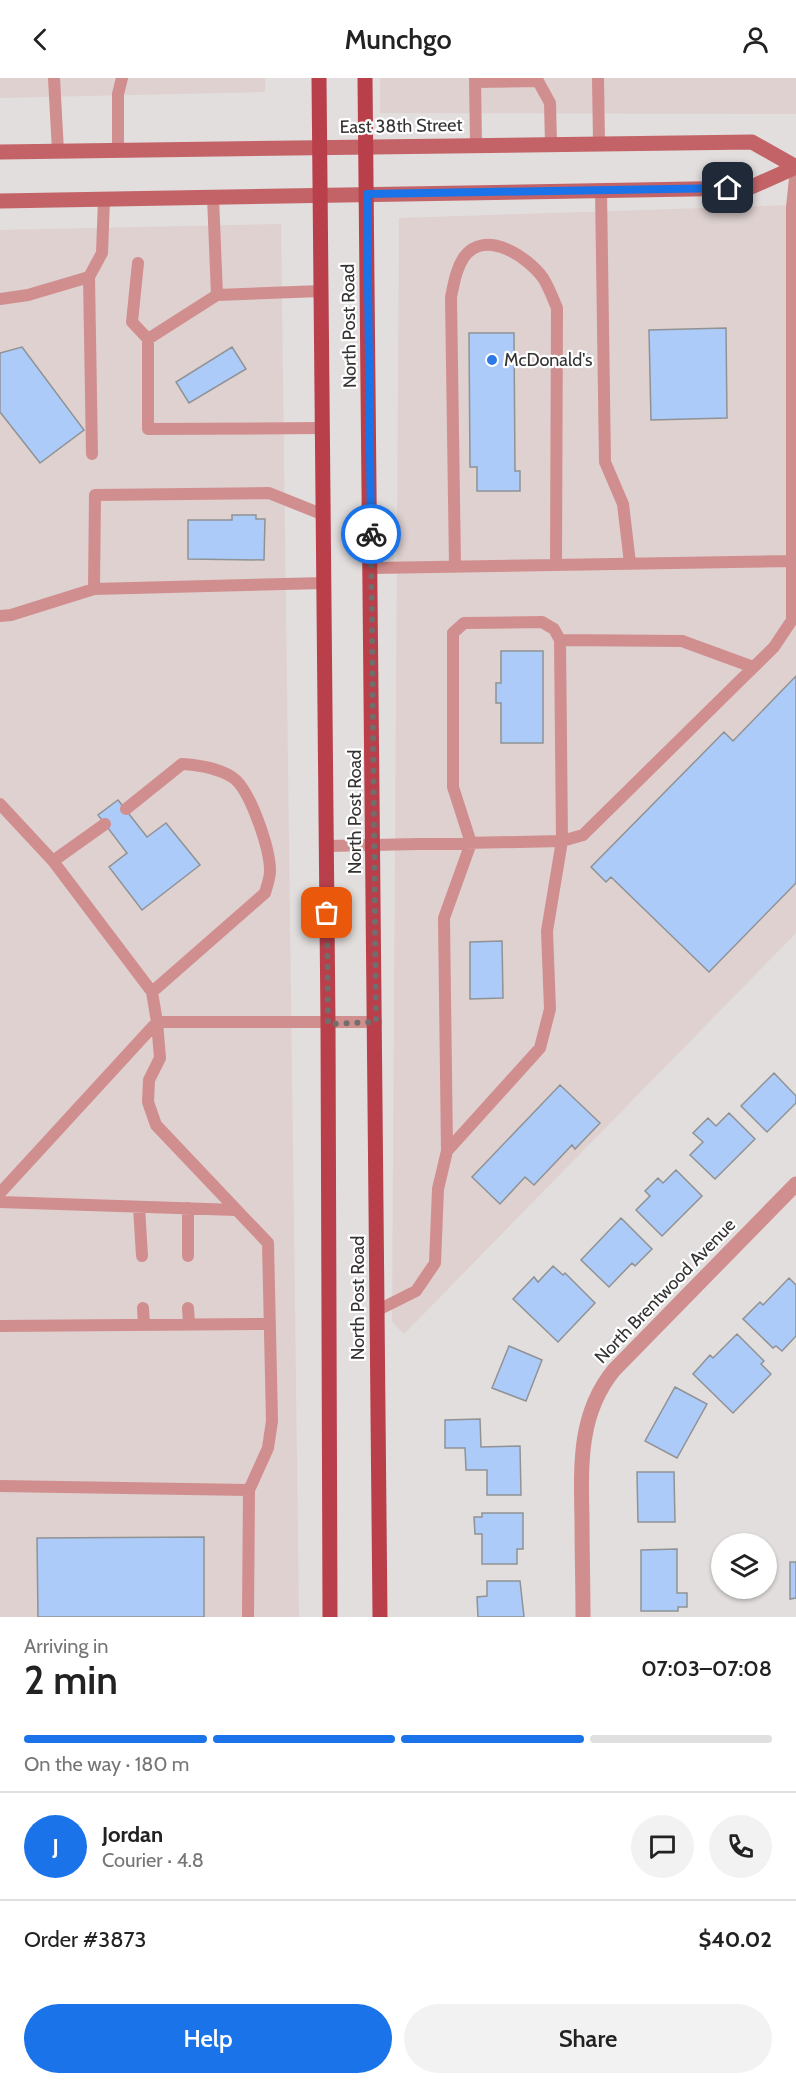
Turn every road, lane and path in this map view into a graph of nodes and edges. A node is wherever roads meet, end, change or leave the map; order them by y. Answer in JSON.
{"nodes":[{"id":1,"x":54,"y":78,"type":"edge"},
{"id":2,"x":123,"y":78,"type":"edge"},
{"id":3,"x":319,"y":78,"type":"edge"},
{"id":4,"x":365,"y":78,"type":"edge"},
{"id":5,"x":598,"y":78,"type":"edge"},
{"id":6,"x":475,"y":80,"type":"edge"},
{"id":7,"x":599,"y":142,"type":"junction"},
{"id":8,"x":551,"y":143,"type":"junction"},
{"id":9,"x":476,"y":144,"type":"junction"},
{"id":10,"x":366,"y":146,"type":"junction"},
{"id":11,"x":319,"y":147,"type":"junction"},
{"id":12,"x":58,"y":151,"type":"junction"},
{"id":13,"x":118,"y":151,"type":"junction"},
{"id":14,"x":0,"y":152,"type":"edge"},
{"id":15,"x":796,"y":167,"type":"edge"},
{"id":16,"x":601,"y":190,"type":"junction"},
{"id":17,"x":367,"y":194,"type":"junction"},
{"id":18,"x":320,"y":195,"type":"junction"},
{"id":19,"x":213,"y":197,"type":"junction"},
{"id":20,"x":104,"y":200,"type":"junction"},
{"id":21,"x":0,"y":201,"type":"edge"},
{"id":22,"x":138,"y":263,"type":"dead end"},
{"id":23,"x":89,"y":277,"type":"junction"},
{"id":24,"x":321,"y":291,"type":"junction"},
{"id":25,"x":217,"y":295,"type":"junction"},
{"id":26,"x":0,"y":300,"type":"edge"},
{"id":27,"x":148,"y":339,"type":"junction"},
{"id":28,"x":323,"y":428,"type":"junction"},
{"id":29,"x":92,"y":454,"type":"dead end"},
{"id":30,"x":324,"y":515,"type":"junction"},
{"id":31,"x":792,"y":561,"type":"junction"},
{"id":32,"x":630,"y":563,"type":"junction"},
{"id":33,"x":556,"y":565,"type":"junction"},
{"id":34,"x":455,"y":566,"type":"junction"},
{"id":35,"x":372,"y":568,"type":"junction"},
{"id":36,"x":324,"y":583,"type":"junction"},
{"id":37,"x":94,"y":589,"type":"junction"},
{"id":38,"x":0,"y":616,"type":"edge"},
{"id":39,"x":560,"y":640,"type":"junction"},
{"id":40,"x":753,"y":667,"type":"junction"},
{"id":41,"x":0,"y":804,"type":"edge"},
{"id":42,"x":126,"y":809,"type":"dead end"},
{"id":43,"x":105,"y":824,"type":"dead end"},
{"id":44,"x":562,"y":841,"type":"junction"},
{"id":45,"x":471,"y":843,"type":"junction"},
{"id":46,"x":375,"y":845,"type":"junction"},
{"id":47,"x":327,"y":846,"type":"junction"},
{"id":48,"x":53,"y":861,"type":"junction"},
{"id":49,"x":152,"y":992,"type":"junction"},
{"id":50,"x":157,"y":1022,"type":"junction"},
{"id":51,"x":376,"y":1022,"type":"junction"},
{"id":52,"x":328,"y":1024,"type":"junction"},
{"id":53,"x":447,"y":1151,"type":"junction"},
{"id":54,"x":796,"y":1184,"type":"edge"},
{"id":55,"x":0,"y":1192,"type":"edge"},
{"id":56,"x":0,"y":1202,"type":"edge"},
{"id":57,"x":139,"y":1207,"type":"junction"},
{"id":58,"x":188,"y":1208,"type":"junction"},
{"id":59,"x":236,"y":1209,"type":"junction"},
{"id":60,"x":142,"y":1256,"type":"dead end"},
{"id":61,"x":188,"y":1256,"type":"dead end"},
{"id":62,"x":143,"y":1308,"type":"dead end"},
{"id":63,"x":188,"y":1308,"type":"dead end"},
{"id":64,"x":378,"y":1310,"type":"junction"},
{"id":65,"x":189,"y":1324,"type":"junction"},
{"id":66,"x":270,"y":1324,"type":"junction"},
{"id":67,"x":144,"y":1325,"type":"junction"},
{"id":68,"x":0,"y":1326,"type":"edge"},
{"id":69,"x":0,"y":1486,"type":"edge"},
{"id":70,"x":249,"y":1490,"type":"junction"},
{"id":71,"x":248,"y":1617,"type":"edge"},
{"id":72,"x":330,"y":1617,"type":"edge"},
{"id":73,"x":380,"y":1617,"type":"edge"},
{"id":74,"x":583,"y":1617,"type":"edge"}],
"edges":[{"from":1,"to":12,"type":"lane"},
{"from":2,"to":13,"type":"lane"},
{"from":3,"to":11,"type":"main road","name":"North Post Road"},
{"from":4,"to":10,"type":"main road","name":"North Post Road"},
{"from":5,"to":7,"type":"lane"},
{"from":6,"to":8,"type":"lane"},
{"from":6,"to":9,"type":"lane"},
{"from":7,"to":8,"type":"main road","name":"East 38th Street"},
{"from":7,"to":15,"type":"main road","name":"East 38th Street"},
{"from":8,"to":9,"type":"main road","name":"East 38th Street"},
{"from":9,"to":10,"type":"main road","name":"East 38th Street"},
{"from":10,"to":11,"type":"main road","name":"East 38th Street"},
{"from":10,"to":17,"type":"main road","name":"North Post Road"},
{"from":11,"to":13,"type":"main road","name":"East 38th Street"},
{"from":11,"to":18,"type":"main road","name":"North Post Road"},
{"from":12,"to":13,"type":"main road","name":"East 38th Street"},
{"from":12,"to":14,"type":"main road","name":"East 38th Street"},
{"from":15,"to":16,"type":"main road"},
{"from":15,"to":31,"type":"lane"},
{"from":16,"to":17,"type":"main road"},
{"from":16,"to":32,"type":"lane"},
{"from":17,"to":18,"type":"main road"},
{"from":17,"to":35,"type":"main road","name":"North Post Road"},
{"from":18,"to":19,"type":"main road"},
{"from":18,"to":24,"type":"main road","name":"North Post Road"},
{"from":19,"to":20,"type":"main road"},
{"from":19,"to":25,"type":"lane"},
{"from":20,"to":21,"type":"main road"},
{"from":20,"to":23,"type":"lane"},
{"from":22,"to":27,"type":"lane"},
{"from":23,"to":26,"type":"lane"},
{"from":23,"to":29,"type":"lane"},
{"from":24,"to":25,"type":"lane"},
{"from":24,"to":28,"type":"main road","name":"North Post Road"},
{"from":25,"to":27,"type":"lane"},
{"from":27,"to":28,"type":"lane"},
{"from":28,"to":30,"type":"main road","name":"North Post Road"},
{"from":30,"to":36,"type":"main road","name":"North Post Road"},
{"from":30,"to":37,"type":"lane"},
{"from":31,"to":32,"type":"lane"},
{"from":31,"to":40,"type":"lane"},
{"from":32,"to":33,"type":"lane"},
{"from":33,"to":34,"type":"lane"},
{"from":33,"to":34,"type":"lane"},
{"from":34,"to":35,"type":"lane"},
{"from":35,"to":46,"type":"main road","name":"North Post Road"},
{"from":36,"to":37,"type":"lane"},
{"from":36,"to":47,"type":"main road","name":"North Post Road"},
{"from":37,"to":38,"type":"lane"},
{"from":39,"to":40,"type":"lane"},
{"from":39,"to":44,"type":"lane"},
{"from":39,"to":45,"type":"lane"},
{"from":40,"to":44,"type":"lane"},
{"from":41,"to":48,"type":"lane"},
{"from":42,"to":49,"type":"lane"},
{"from":43,"to":48,"type":"lane"},
{"from":44,"to":45,"type":"lane"},
{"from":44,"to":53,"type":"lane"},
{"from":45,"to":46,"type":"lane"},
{"from":45,"to":53,"type":"lane"},
{"from":46,"to":47,"type":"lane"},
{"from":46,"to":51,"type":"main road","name":"North Post Road"},
{"from":47,"to":52,"type":"main road","name":"North Post Road"},
{"from":48,"to":49,"type":"lane"},
{"from":49,"to":50,"type":"lane"},
{"from":50,"to":52,"type":"lane"},
{"from":50,"to":55,"type":"lane"},
{"from":50,"to":59,"type":"lane"},
{"from":51,"to":52,"type":"lane"},
{"from":51,"to":64,"type":"main road","name":"North Post Road"},
{"from":52,"to":72,"type":"main road","name":"North Post Road"},
{"from":53,"to":64,"type":"lane"},
{"from":54,"to":74,"type":"street","name":"North Brentwood Avenue"},
{"from":56,"to":57,"type":"lane"},
{"from":57,"to":58,"type":"lane"},
{"from":57,"to":60,"type":"lane"},
{"from":58,"to":59,"type":"lane"},
{"from":58,"to":61,"type":"lane"},
{"from":59,"to":66,"type":"lane"},
{"from":62,"to":67,"type":"lane"},
{"from":63,"to":65,"type":"lane"},
{"from":64,"to":73,"type":"main road","name":"North Post Road"},
{"from":65,"to":66,"type":"lane"},
{"from":65,"to":67,"type":"lane"},
{"from":66,"to":70,"type":"lane"},
{"from":67,"to":68,"type":"lane"},
{"from":69,"to":70,"type":"lane"},
{"from":70,"to":71,"type":"lane"}]}
